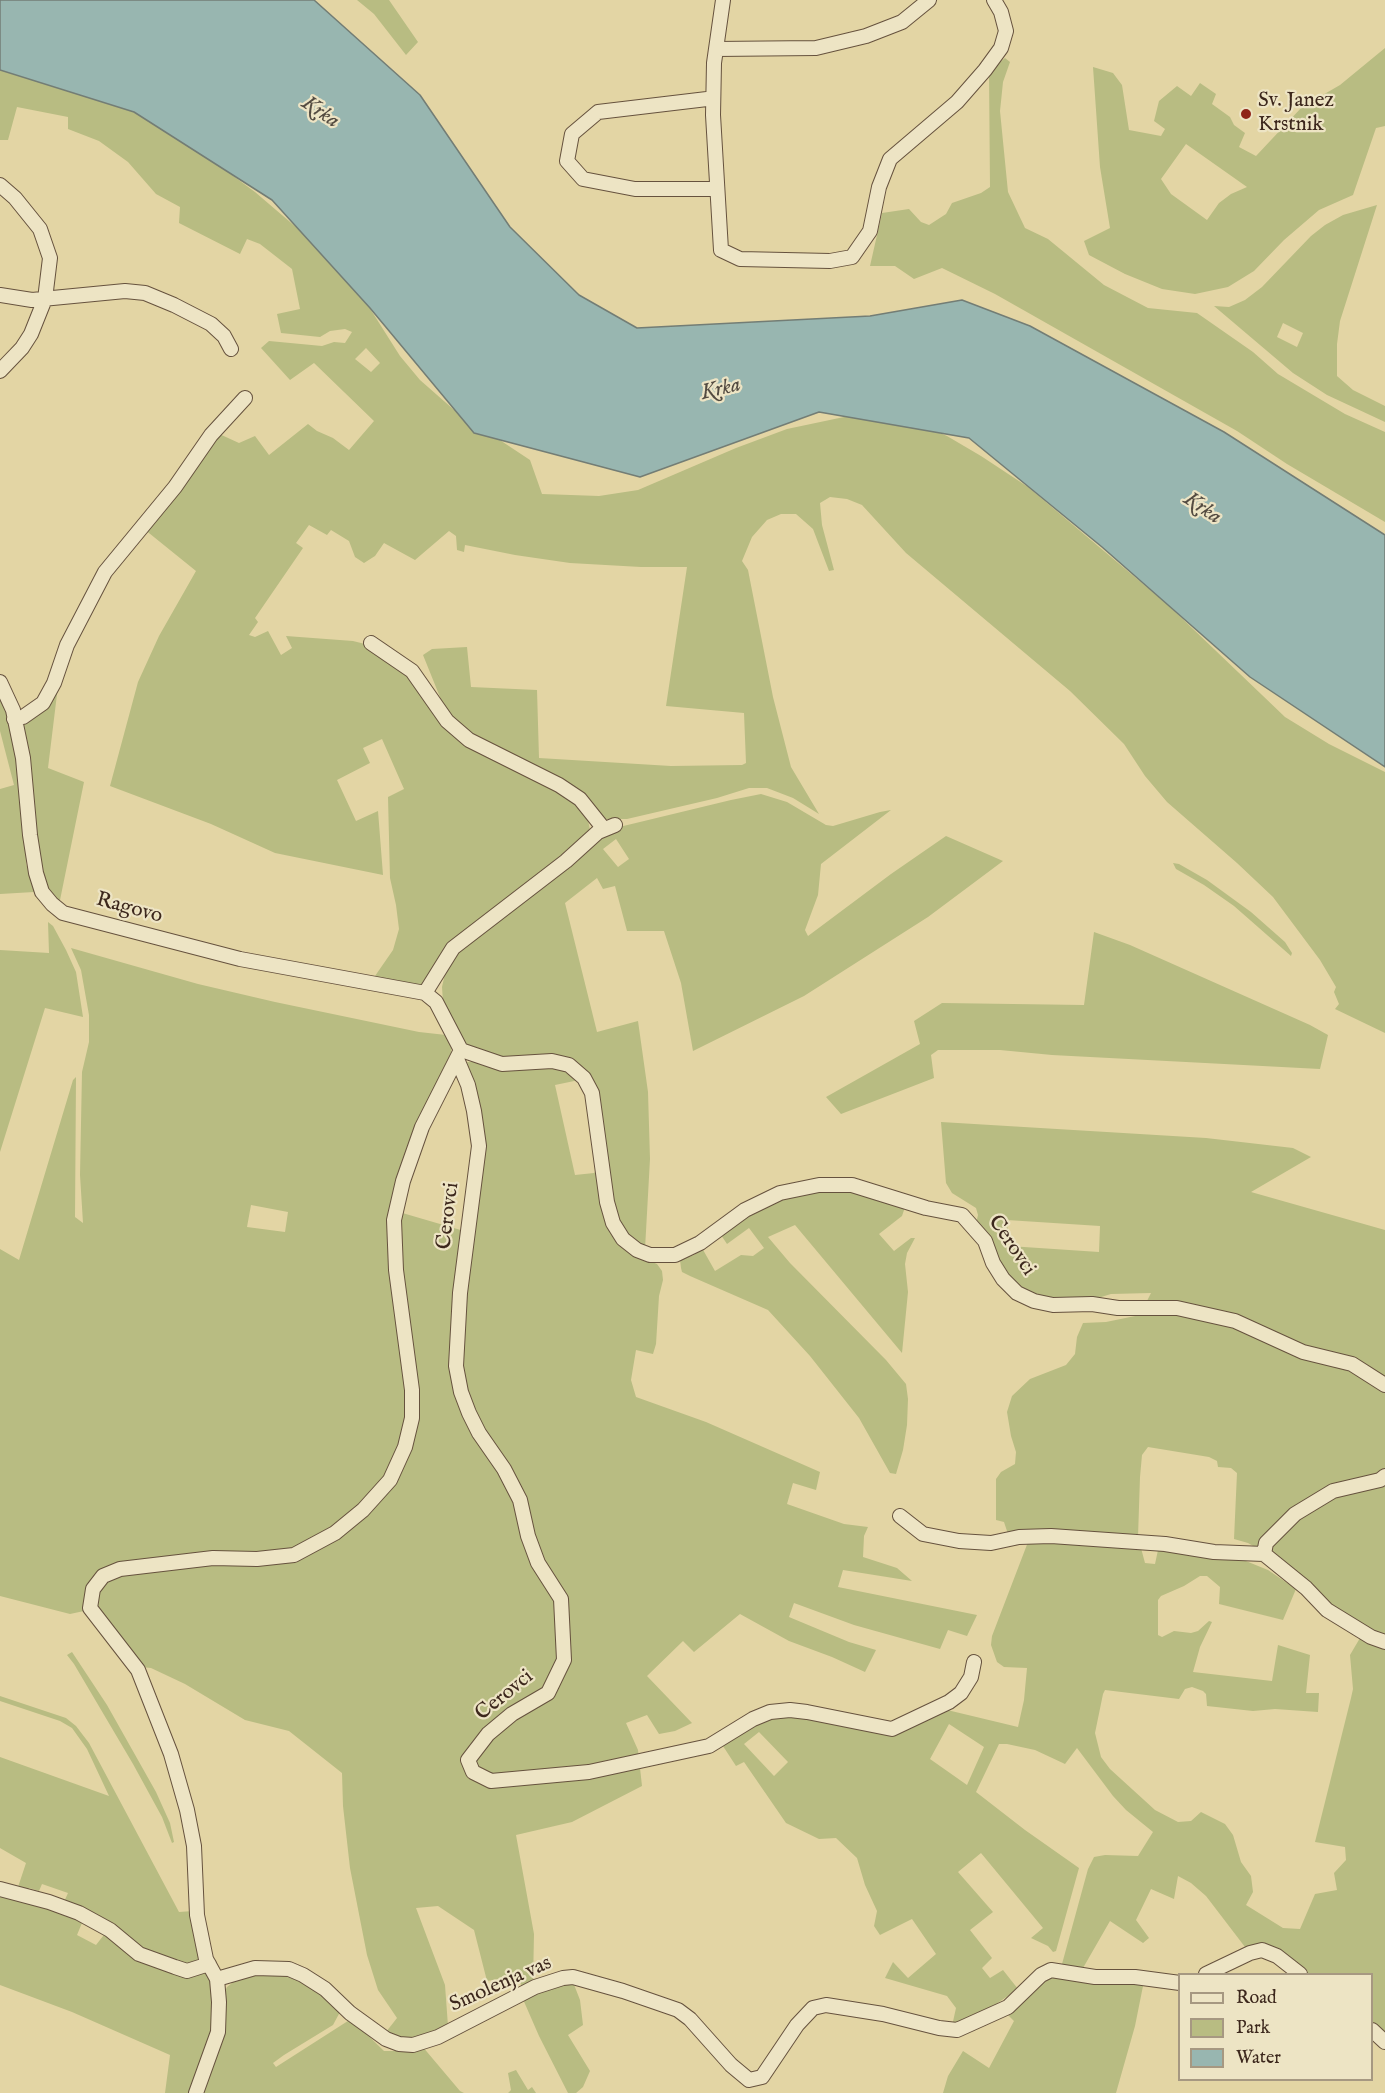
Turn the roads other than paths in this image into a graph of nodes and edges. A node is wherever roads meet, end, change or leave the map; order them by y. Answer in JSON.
{"nodes":[{"id":1,"x":723,"y":0,"type":"edge"},
{"id":2,"x":929,"y":0,"type":"edge"},
{"id":3,"x":994,"y":0,"type":"edge"},
{"id":4,"x":716,"y":49,"type":"junction"},
{"id":5,"x":707,"y":99,"type":"dead end"},
{"id":6,"x":0,"y":185,"type":"edge"},
{"id":7,"x":717,"y":189,"type":"junction"},
{"id":8,"x":0,"y":296,"type":"edge"},
{"id":9,"x":45,"y":299,"type":"junction"},
{"id":10,"x":231,"y":349,"type":"dead end"},
{"id":11,"x":0,"y":371,"type":"edge"},
{"id":12,"x":245,"y":398,"type":"dead end"},
{"id":13,"x":370,"y":643,"type":"dead end"},
{"id":14,"x":0,"y":682,"type":"edge"},
{"id":15,"x":14,"y":719,"type":"junction"},
{"id":16,"x":425,"y":993,"type":"junction"},
{"id":17,"x":459,"y":1054,"type":"junction"},
{"id":18,"x":1385,"y":1385,"type":"edge"},
{"id":19,"x":1385,"y":1476,"type":"edge"},
{"id":20,"x":900,"y":1516,"type":"dead end"},
{"id":21,"x":1264,"y":1554,"type":"junction"},
{"id":22,"x":1385,"y":1642,"type":"edge"},
{"id":23,"x":974,"y":1662,"type":"dead end"},
{"id":24,"x":0,"y":1889,"type":"edge"},
{"id":25,"x":209,"y":1964,"type":"junction"},
{"id":26,"x":1208,"y":1973,"type":"edge"},
{"id":27,"x":1299,"y":1973,"type":"edge"},
{"id":28,"x":217,"y":1979,"type":"junction"},
{"id":29,"x":1178,"y":1983,"type":"edge"},
{"id":30,"x":1373,"y":2032,"type":"edge"},
{"id":31,"x":1385,"y":2042,"type":"edge"},
{"id":32,"x":196,"y":2093,"type":"edge"}],
"edges":[{"from":1,"to":4,"type":"street"},
{"from":2,"to":4,"type":"street"},
{"from":3,"to":7,"type":"street"},
{"from":4,"to":7,"type":"street"},
{"from":5,"to":7,"type":"street"},
{"from":6,"to":9,"type":"street"},
{"from":8,"to":9,"type":"street"},
{"from":9,"to":10,"type":"street"},
{"from":9,"to":11,"type":"street"},
{"from":12,"to":15,"type":"street"},
{"from":13,"to":16,"type":"street"},
{"from":14,"to":15,"type":"street","name":"Ragovo"},
{"from":15,"to":16,"type":"street","name":"Ragovo"},
{"from":16,"to":17,"type":"street"},
{"from":17,"to":18,"type":"street","name":"Cerovci"},
{"from":17,"to":23,"type":"street","name":"Cerovci"},
{"from":17,"to":25,"type":"street"},
{"from":19,"to":21,"type":"street"},
{"from":20,"to":21,"type":"street"},
{"from":21,"to":22,"type":"street"},
{"from":24,"to":25,"type":"street"},
{"from":25,"to":28,"type":"street"},
{"from":26,"to":27,"type":"street"},
{"from":28,"to":29,"type":"street","name":"Smolenja vas"},
{"from":28,"to":32,"type":"street"},
{"from":30,"to":31,"type":"street"}]}
